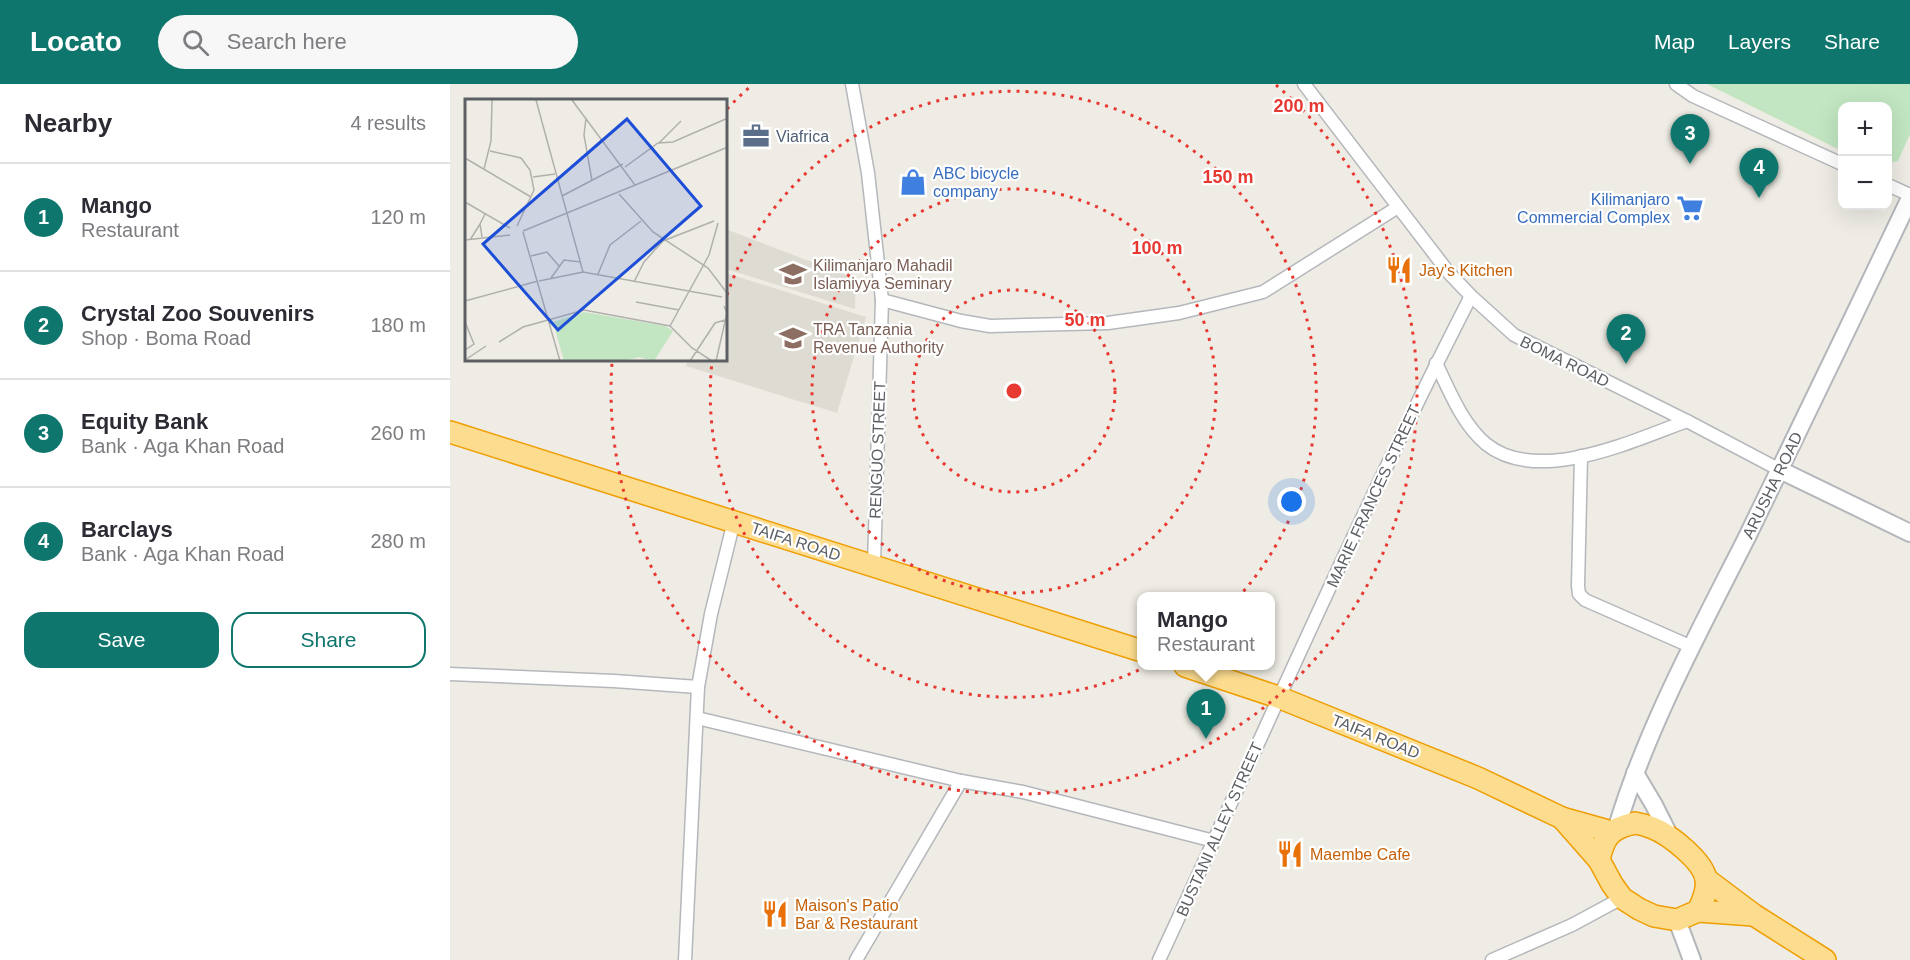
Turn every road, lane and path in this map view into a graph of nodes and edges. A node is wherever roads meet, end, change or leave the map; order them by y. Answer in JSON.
{"nodes":[{"id":1,"x":852,"y":84,"type":"edge"},
{"id":2,"x":1304,"y":84,"type":"edge"},
{"id":3,"x":1676,"y":84,"type":"edge"},
{"id":4,"x":1838,"y":162,"type":"edge"},
{"id":5,"x":1892,"y":188,"type":"edge"},
{"id":6,"x":1910,"y":197,"type":"edge"},
{"id":7,"x":1398,"y":207,"type":"junction"},
{"id":8,"x":1470,"y":296,"type":"junction"},
{"id":9,"x":882,"y":300,"type":"junction"},
{"id":10,"x":1436,"y":363,"type":"junction"},
{"id":11,"x":1687,"y":421,"type":"junction"},
{"id":12,"x":450,"y":432,"type":"edge"},
{"id":13,"x":1581,"y":456,"type":"junction"},
{"id":14,"x":1780,"y":470,"type":"junction"},
{"id":15,"x":734,"y":521,"type":"junction"},
{"id":16,"x":1910,"y":533,"type":"edge"},
{"id":17,"x":874,"y":565,"type":"junction"},
{"id":18,"x":1692,"y":647,"type":"junction"},
{"id":19,"x":1137,"y":649,"type":"edge"},
{"id":20,"x":1197,"y":670,"type":"edge"},
{"id":21,"x":450,"y":674,"type":"edge"},
{"id":22,"x":698,"y":687,"type":"junction"},
{"id":23,"x":1278,"y":697,"type":"junction"},
{"id":24,"x":697,"y":718,"type":"junction"},
{"id":25,"x":1635,"y":772,"type":"junction"},
{"id":26,"x":961,"y":781,"type":"junction"},
{"id":27,"x":1562,"y":818,"type":"junction"},
{"id":28,"x":1614,"y":829,"type":"junction"},
{"id":29,"x":1671,"y":839,"type":"junction"},
{"id":30,"x":1214,"y":841,"type":"junction"},
{"id":31,"x":1599,"y":860,"type":"junction"},
{"id":32,"x":1706,"y":879,"type":"junction"},
{"id":33,"x":1622,"y":898,"type":"junction"},
{"id":34,"x":1698,"y":911,"type":"junction"},
{"id":35,"x":1754,"y":915,"type":"junction"},
{"id":36,"x":1677,"y":920,"type":"junction"},
{"id":37,"x":1510,"y":956,"type":"edge"},
{"id":38,"x":685,"y":960,"type":"edge"},
{"id":39,"x":856,"y":960,"type":"edge"},
{"id":40,"x":1159,"y":960,"type":"edge"},
{"id":41,"x":1492,"y":960,"type":"edge"},
{"id":42,"x":1692,"y":960,"type":"edge"},
{"id":43,"x":1825,"y":960,"type":"edge"}],
"edges":[{"from":1,"to":9,"type":"street","name":"RENGUO STREET"},
{"from":2,"to":7,"type":"street","name":"BOMA ROAD"},
{"from":3,"to":4,"type":"street"},
{"from":5,"to":6,"type":"street"},
{"from":6,"to":14,"type":"main road","name":"ARUSHA ROAD"},
{"from":7,"to":8,"type":"street","name":"BOMA ROAD"},
{"from":7,"to":9,"type":"street"},
{"from":8,"to":10,"type":"street","name":"MARIE FRANCES STREET"},
{"from":8,"to":11,"type":"street","name":"BOMA ROAD"},
{"from":9,"to":17,"type":"street","name":"RENGUO STREET"},
{"from":10,"to":13,"type":"street"},
{"from":10,"to":23,"type":"street","name":"MARIE FRANCES STREET"},
{"from":11,"to":13,"type":"street"},
{"from":11,"to":14,"type":"street","name":"BOMA ROAD"},
{"from":12,"to":15,"type":"highway","name":"TAIFA ROAD"},
{"from":13,"to":18,"type":"street"},
{"from":14,"to":16,"type":"main road"},
{"from":14,"to":18,"type":"main road","name":"ARUSHA ROAD"},
{"from":15,"to":17,"type":"highway","name":"TAIFA ROAD"},
{"from":15,"to":22,"type":"street"},
{"from":17,"to":19,"type":"highway","name":"TAIFA ROAD"},
{"from":18,"to":25,"type":"main road","name":"ARUSHA ROAD"},
{"from":20,"to":23,"type":"highway","name":"TAIFA ROAD"},
{"from":21,"to":22,"type":"street"},
{"from":22,"to":24,"type":"street"},
{"from":23,"to":27,"type":"highway","name":"TAIFA ROAD"},
{"from":23,"to":30,"type":"street","name":"BUSTANI ALLEY STREET"},
{"from":24,"to":26,"type":"street"},
{"from":24,"to":38,"type":"street"},
{"from":25,"to":28,"type":"main road","name":"ARUSHA ROAD"},
{"from":25,"to":29,"type":"main road"},
{"from":26,"to":30,"type":"street"},
{"from":26,"to":39,"type":"street"},
{"from":27,"to":28,"type":"highway","name":"TAIFA ROAD"},
{"from":27,"to":31,"type":"highway","name":"TAIFA ROAD"},
{"from":28,"to":29,"type":"highway"},
{"from":28,"to":31,"type":"highway"},
{"from":29,"to":32,"type":"highway"},
{"from":30,"to":40,"type":"street","name":"BUSTANI ALLEY STREET"},
{"from":31,"to":33,"type":"highway"},
{"from":32,"to":34,"type":"highway"},
{"from":32,"to":35,"type":"highway"},
{"from":33,"to":36,"type":"highway"},
{"from":33,"to":37,"type":"street"},
{"from":34,"to":35,"type":"highway"},
{"from":34,"to":36,"type":"highway"},
{"from":35,"to":43,"type":"highway"},
{"from":36,"to":42,"type":"main road"},
{"from":37,"to":41,"type":"street"}]}
